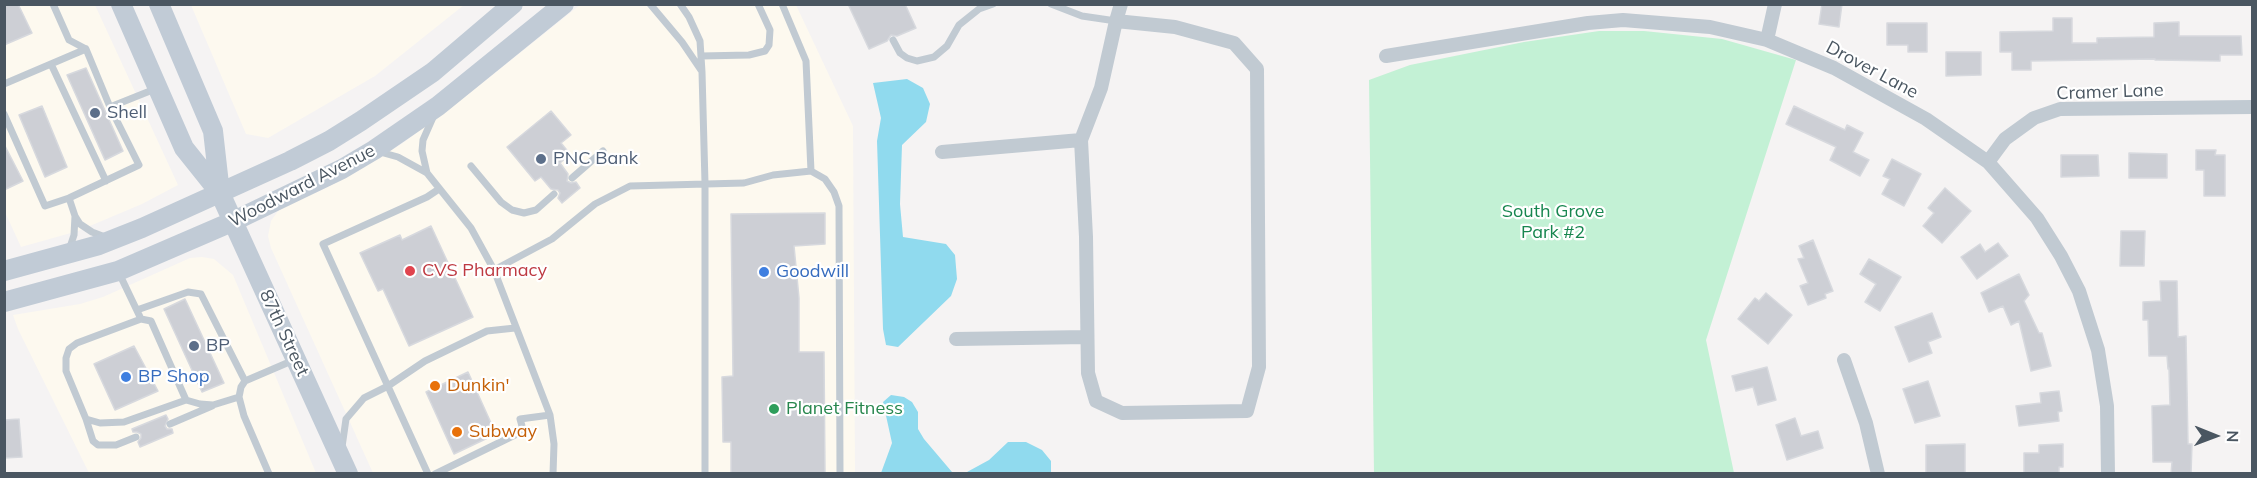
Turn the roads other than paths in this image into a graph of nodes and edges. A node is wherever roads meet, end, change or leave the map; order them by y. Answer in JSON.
{"nodes":[{"id":1,"x":53,"y":4,"type":"edge"},
{"id":2,"x":121,"y":4,"type":"edge"},
{"id":3,"x":159,"y":4,"type":"edge"},
{"id":4,"x":513,"y":4,"type":"edge"},
{"id":5,"x":564,"y":4,"type":"edge"},
{"id":6,"x":650,"y":4,"type":"edge"},
{"id":7,"x":680,"y":4,"type":"edge"},
{"id":8,"x":758,"y":4,"type":"edge"},
{"id":9,"x":782,"y":4,"type":"edge"},
{"id":10,"x":993,"y":4,"type":"edge"},
{"id":11,"x":1051,"y":4,"type":"edge"},
{"id":12,"x":1122,"y":4,"type":"edge"},
{"id":13,"x":1775,"y":4,"type":"edge"},
{"id":14,"x":1116,"y":21,"type":"junction"},
{"id":15,"x":893,"y":40,"type":"dead end"},
{"id":16,"x":1767,"y":40,"type":"junction"},
{"id":17,"x":86,"y":49,"type":"junction"},
{"id":18,"x":701,"y":56,"type":"junction"},
{"id":19,"x":1386,"y":56,"type":"dead end"},
{"id":20,"x":51,"y":64,"type":"junction"},
{"id":21,"x":702,"y":72,"type":"junction"},
{"id":22,"x":4,"y":84,"type":"edge"},
{"id":23,"x":159,"y":88,"type":"junction"},
{"id":24,"x":438,"y":106,"type":"junction"},
{"id":25,"x":110,"y":107,"type":"junction"},
{"id":26,"x":2253,"y":107,"type":"edge"},
{"id":27,"x":4,"y":114,"type":"edge"},
{"id":28,"x":1081,"y":140,"type":"junction"},
{"id":29,"x":374,"y":150,"type":"junction"},
{"id":30,"x":603,"y":151,"type":"dead end"},
{"id":31,"x":942,"y":152,"type":"dead end"},
{"id":32,"x":1988,"y":162,"type":"junction"},
{"id":33,"x":471,"y":166,"type":"dead end"},
{"id":34,"x":811,"y":171,"type":"junction"},
{"id":35,"x":426,"y":173,"type":"junction"},
{"id":36,"x":572,"y":178,"type":"dead end"},
{"id":37,"x":106,"y":180,"type":"junction"},
{"id":38,"x":705,"y":183,"type":"junction"},
{"id":39,"x":439,"y":189,"type":"junction"},
{"id":40,"x":220,"y":193,"type":"junction"},
{"id":41,"x":554,"y":194,"type":"dead end"},
{"id":42,"x":69,"y":198,"type":"junction"},
{"id":43,"x":75,"y":216,"type":"junction"},
{"id":44,"x":234,"y":221,"type":"junction"},
{"id":45,"x":113,"y":239,"type":"junction"},
{"id":46,"x":68,"y":255,"type":"junction"},
{"id":47,"x":494,"y":270,"type":"junction"},
{"id":48,"x":4,"y":271,"type":"edge"},
{"id":49,"x":118,"y":271,"type":"junction"},
{"id":50,"x":4,"y":302,"type":"edge"},
{"id":51,"x":137,"y":310,"type":"junction"},
{"id":52,"x":141,"y":319,"type":"junction"},
{"id":53,"x":515,"y":328,"type":"junction"},
{"id":54,"x":1087,"y":337,"type":"junction"},
{"id":55,"x":956,"y":339,"type":"dead end"},
{"id":56,"x":296,"y":359,"type":"junction"},
{"id":57,"x":1844,"y":360,"type":"dead end"},
{"id":58,"x":245,"y":381,"type":"junction"},
{"id":59,"x":388,"y":386,"type":"junction"},
{"id":60,"x":239,"y":397,"type":"junction"},
{"id":61,"x":186,"y":400,"type":"junction"},
{"id":62,"x":213,"y":405,"type":"junction"},
{"id":63,"x":550,"y":415,"type":"junction"},
{"id":64,"x":86,"y":419,"type":"junction"},
{"id":65,"x":170,"y":424,"type":"dead end"},
{"id":66,"x":135,"y":437,"type":"dead end"},
{"id":67,"x":340,"y":455,"type":"junction"},
{"id":68,"x":269,"y":474,"type":"edge"},
{"id":69,"x":348,"y":474,"type":"edge"},
{"id":70,"x":428,"y":474,"type":"edge"},
{"id":71,"x":435,"y":474,"type":"edge"},
{"id":72,"x":553,"y":474,"type":"edge"},
{"id":73,"x":705,"y":474,"type":"edge"},
{"id":74,"x":840,"y":474,"type":"edge"},
{"id":75,"x":1878,"y":474,"type":"edge"},
{"id":76,"x":2108,"y":474,"type":"edge"}],
"edges":[{"from":1,"to":17,"type":"lane"},
{"from":2,"to":23,"type":"main road"},
{"from":3,"to":40,"type":"main road"},
{"from":4,"to":40,"type":"main road","name":"Woodward Avenue"},
{"from":5,"to":24,"type":"main road","name":"Woodward Avenue"},
{"from":6,"to":21,"type":"lane"},
{"from":7,"to":18,"type":"lane"},
{"from":8,"to":18,"type":"lane"},
{"from":9,"to":34,"type":"lane"},
{"from":10,"to":15,"type":"lane"},
{"from":11,"to":14,"type":"lane"},
{"from":12,"to":14,"type":"street"},
{"from":13,"to":16,"type":"street"},
{"from":14,"to":28,"type":"street"},
{"from":14,"to":54,"type":"street"},
{"from":16,"to":19,"type":"street","name":"Drover Lane"},
{"from":16,"to":32,"type":"street","name":"Drover Lane"},
{"from":17,"to":20,"type":"lane"},
{"from":17,"to":25,"type":"lane"},
{"from":18,"to":21,"type":"lane"},
{"from":20,"to":22,"type":"lane"},
{"from":20,"to":37,"type":"lane"},
{"from":21,"to":38,"type":"lane"},
{"from":23,"to":25,"type":"lane"},
{"from":23,"to":40,"type":"main road"},
{"from":24,"to":29,"type":"main road","name":"Woodward Avenue"},
{"from":24,"to":35,"type":"lane"},
{"from":25,"to":37,"type":"lane"},
{"from":26,"to":32,"type":"street","name":"Cramer Lane"},
{"from":27,"to":42,"type":"lane"},
{"from":28,"to":31,"type":"street"},
{"from":28,"to":54,"type":"street"},
{"from":29,"to":35,"type":"lane"},
{"from":29,"to":44,"type":"main road","name":"Woodward Avenue"},
{"from":30,"to":36,"type":"lane"},
{"from":32,"to":76,"type":"street","name":"Drover Lane"},
{"from":33,"to":41,"type":"lane"},
{"from":34,"to":38,"type":"lane"},
{"from":34,"to":74,"type":"lane"},
{"from":35,"to":39,"type":"lane"},
{"from":37,"to":42,"type":"lane"},
{"from":38,"to":47,"type":"lane"},
{"from":38,"to":73,"type":"lane"},
{"from":39,"to":47,"type":"lane"},
{"from":39,"to":59,"type":"lane"},
{"from":40,"to":44,"type":"main road","name":"87th Street"},
{"from":40,"to":45,"type":"main road","name":"Woodward Avenue"},
{"from":42,"to":43,"type":"lane"},
{"from":43,"to":45,"type":"lane"},
{"from":43,"to":46,"type":"lane"},
{"from":44,"to":49,"type":"main road","name":"Woodward Avenue"},
{"from":44,"to":56,"type":"main road","name":"87th Street"},
{"from":45,"to":46,"type":"main road","name":"Woodward Avenue"},
{"from":46,"to":48,"type":"main road","name":"Woodward Avenue"},
{"from":47,"to":53,"type":"lane"},
{"from":49,"to":50,"type":"main road","name":"Woodward Avenue"},
{"from":49,"to":51,"type":"lane"},
{"from":51,"to":52,"type":"lane"},
{"from":51,"to":58,"type":"lane"},
{"from":52,"to":61,"type":"lane"},
{"from":52,"to":64,"type":"lane"},
{"from":53,"to":59,"type":"lane"},
{"from":53,"to":63,"type":"lane"},
{"from":54,"to":55,"type":"street"},
{"from":56,"to":58,"type":"lane"},
{"from":56,"to":67,"type":"main road","name":"87th Street"},
{"from":57,"to":75,"type":"street"},
{"from":58,"to":60,"type":"lane"},
{"from":59,"to":67,"type":"lane"},
{"from":59,"to":70,"type":"lane"},
{"from":60,"to":62,"type":"lane"},
{"from":60,"to":68,"type":"lane"},
{"from":61,"to":62,"type":"lane"},
{"from":61,"to":64,"type":"lane"},
{"from":62,"to":65,"type":"lane"},
{"from":63,"to":71,"type":"lane"},
{"from":63,"to":72,"type":"lane"},
{"from":64,"to":66,"type":"lane"},
{"from":67,"to":69,"type":"main road","name":"87th Street"}]}
